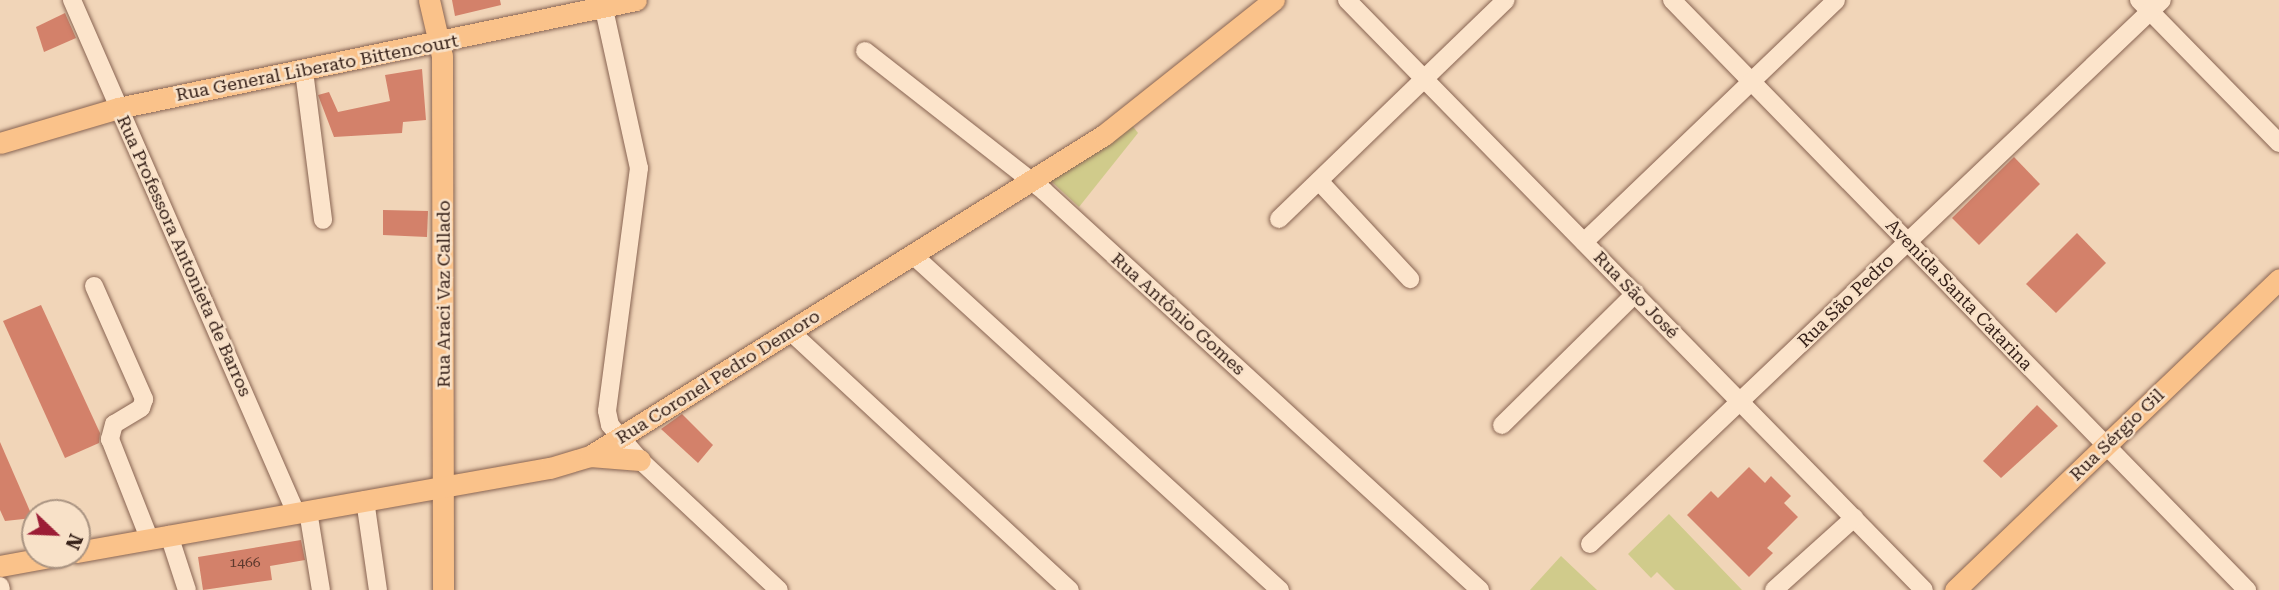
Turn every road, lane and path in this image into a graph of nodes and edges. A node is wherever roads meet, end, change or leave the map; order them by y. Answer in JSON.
{"nodes":[{"id":1,"x":72,"y":0,"type":"edge"},
{"id":2,"x":429,"y":0,"type":"edge"},
{"id":3,"x":636,"y":0,"type":"edge"},
{"id":4,"x":1275,"y":0,"type":"edge"},
{"id":5,"x":1348,"y":0,"type":"edge"},
{"id":6,"x":1506,"y":0,"type":"edge"},
{"id":7,"x":1672,"y":0,"type":"edge"},
{"id":8,"x":1836,"y":0,"type":"edge"},
{"id":9,"x":603,"y":4,"type":"edge"},
{"id":10,"x":2150,"y":4,"type":"edge"},
{"id":11,"x":441,"y":44,"type":"junction"},
{"id":12,"x":865,"y":51,"type":"dead end"},
{"id":13,"x":304,"y":71,"type":"junction"},
{"id":14,"x":1424,"y":79,"type":"junction"},
{"id":15,"x":1751,"y":82,"type":"junction"},
{"id":16,"x":118,"y":108,"type":"junction"},
{"id":17,"x":0,"y":143,"type":"edge"},
{"id":18,"x":2279,"y":143,"type":"edge"},
{"id":19,"x":1032,"y":181,"type":"junction"},
{"id":20,"x":1319,"y":181,"type":"junction"},
{"id":21,"x":1279,"y":219,"type":"dead end"},
{"id":22,"x":323,"y":220,"type":"dead end"},
{"id":23,"x":1584,"y":242,"type":"junction"},
{"id":24,"x":1908,"y":242,"type":"junction"},
{"id":25,"x":913,"y":255,"type":"junction"},
{"id":26,"x":1410,"y":279,"type":"dead end"},
{"id":27,"x":2279,"y":279,"type":"edge"},
{"id":28,"x":94,"y":286,"type":"dead end"},
{"id":29,"x":1635,"y":294,"type":"junction"},
{"id":30,"x":791,"y":332,"type":"junction"},
{"id":31,"x":1740,"y":402,"type":"junction"},
{"id":32,"x":1502,"y":425,"type":"dead end"},
{"id":33,"x":621,"y":439,"type":"junction"},
{"id":34,"x":2106,"y":446,"type":"junction"},
{"id":35,"x":590,"y":456,"type":"junction"},
{"id":36,"x":640,"y":460,"type":"junction"},
{"id":37,"x":445,"y":484,"type":"junction"},
{"id":38,"x":365,"y":500,"type":"junction"},
{"id":39,"x":302,"y":512,"type":"junction"},
{"id":40,"x":1854,"y":518,"type":"junction"},
{"id":41,"x":159,"y":537,"type":"junction"},
{"id":42,"x":1590,"y":544,"type":"dead end"},
{"id":43,"x":91,"y":549,"type":"edge"},
{"id":44,"x":21,"y":562,"type":"edge"},
{"id":45,"x":0,"y":566,"type":"edge"},
{"id":46,"x":187,"y":590,"type":"edge"},
{"id":47,"x":321,"y":590,"type":"edge"},
{"id":48,"x":378,"y":590,"type":"edge"},
{"id":49,"x":443,"y":590,"type":"edge"},
{"id":50,"x":779,"y":590,"type":"edge"},
{"id":51,"x":1070,"y":590,"type":"edge"},
{"id":52,"x":1280,"y":590,"type":"edge"},
{"id":53,"x":1480,"y":590,"type":"edge"},
{"id":54,"x":1774,"y":590,"type":"edge"},
{"id":55,"x":1924,"y":590,"type":"edge"},
{"id":56,"x":1955,"y":590,"type":"edge"},
{"id":57,"x":2247,"y":590,"type":"edge"}],
"edges":[{"from":1,"to":16,"type":"street","name":"Rua Professora Antonieta de Barros"},
{"from":2,"to":11,"type":"main road","name":"Rua Araci Vaz Callado"},
{"from":3,"to":9,"type":"main road","name":"Rua General Liberato Bittencourt"},
{"from":4,"to":19,"type":"main road","name":"Rua Coronel Pedro Demoro"},
{"from":5,"to":14,"type":"street","name":"Rua São José"},
{"from":6,"to":14,"type":"street"},
{"from":7,"to":15,"type":"street","name":"Avenida Santa Catarina"},
{"from":8,"to":15,"type":"street"},
{"from":9,"to":11,"type":"main road","name":"Rua General Liberato Bittencourt"},
{"from":9,"to":33,"type":"street"},
{"from":10,"to":18,"type":"street"},
{"from":10,"to":24,"type":"street","name":"Rua São Pedro"},
{"from":11,"to":13,"type":"main road","name":"Rua General Liberato Bittencourt"},
{"from":11,"to":37,"type":"main road","name":"Rua Araci Vaz Callado"},
{"from":12,"to":19,"type":"street","name":"Rua Antônio Gomes"},
{"from":13,"to":16,"type":"main road","name":"Rua General Liberato Bittencourt"},
{"from":13,"to":22,"type":"street"},
{"from":14,"to":20,"type":"street"},
{"from":14,"to":23,"type":"street","name":"Rua São José"},
{"from":15,"to":23,"type":"street"},
{"from":15,"to":24,"type":"street","name":"Avenida Santa Catarina"},
{"from":16,"to":17,"type":"main road","name":"Rua General Liberato Bittencourt"},
{"from":16,"to":39,"type":"street","name":"Rua Professora Antonieta de Barros"},
{"from":19,"to":25,"type":"main road","name":"Rua Coronel Pedro Demoro"},
{"from":19,"to":53,"type":"street","name":"Rua Antônio Gomes"},
{"from":20,"to":21,"type":"street"},
{"from":20,"to":26,"type":"street"},
{"from":23,"to":29,"type":"street","name":"Rua São José"},
{"from":24,"to":31,"type":"street","name":"Rua São Pedro"},
{"from":24,"to":34,"type":"street","name":"Avenida Santa Catarina"},
{"from":25,"to":30,"type":"main road","name":"Rua Coronel Pedro Demoro"},
{"from":25,"to":52,"type":"street"},
{"from":27,"to":34,"type":"main road","name":"Rua Sérgio Gil"},
{"from":28,"to":41,"type":"street"},
{"from":29,"to":31,"type":"street","name":"Rua São José"},
{"from":29,"to":32,"type":"street"},
{"from":30,"to":33,"type":"main road","name":"Rua Coronel Pedro Demoro"},
{"from":30,"to":51,"type":"street"},
{"from":31,"to":40,"type":"street","name":"Rua São José"},
{"from":31,"to":42,"type":"street","name":"Rua São Pedro"},
{"from":33,"to":35,"type":"main road","name":"Rua Coronel Pedro Demoro"},
{"from":33,"to":36,"type":"street"},
{"from":34,"to":56,"type":"main road","name":"Rua Sérgio Gil"},
{"from":34,"to":57,"type":"street","name":"Avenida Santa Catarina"},
{"from":35,"to":36,"type":"main road"},
{"from":35,"to":37,"type":"main road","name":"Rua Coronel Pedro Demoro"},
{"from":36,"to":50,"type":"street"},
{"from":37,"to":38,"type":"main road","name":"Rua Coronel Pedro Demoro"},
{"from":37,"to":49,"type":"main road","name":"Rua Araci Vaz Callado"},
{"from":38,"to":39,"type":"main road","name":"Rua Coronel Pedro Demoro"},
{"from":38,"to":48,"type":"street"},
{"from":39,"to":41,"type":"main road","name":"Rua Coronel Pedro Demoro"},
{"from":39,"to":47,"type":"street","name":"Rua Professora Antonieta de Barros"},
{"from":40,"to":54,"type":"street"},
{"from":40,"to":55,"type":"street","name":"Rua São José"},
{"from":41,"to":43,"type":"main road","name":"Rua Coronel Pedro Demoro"},
{"from":41,"to":46,"type":"street"},
{"from":44,"to":45,"type":"main road"}]}
